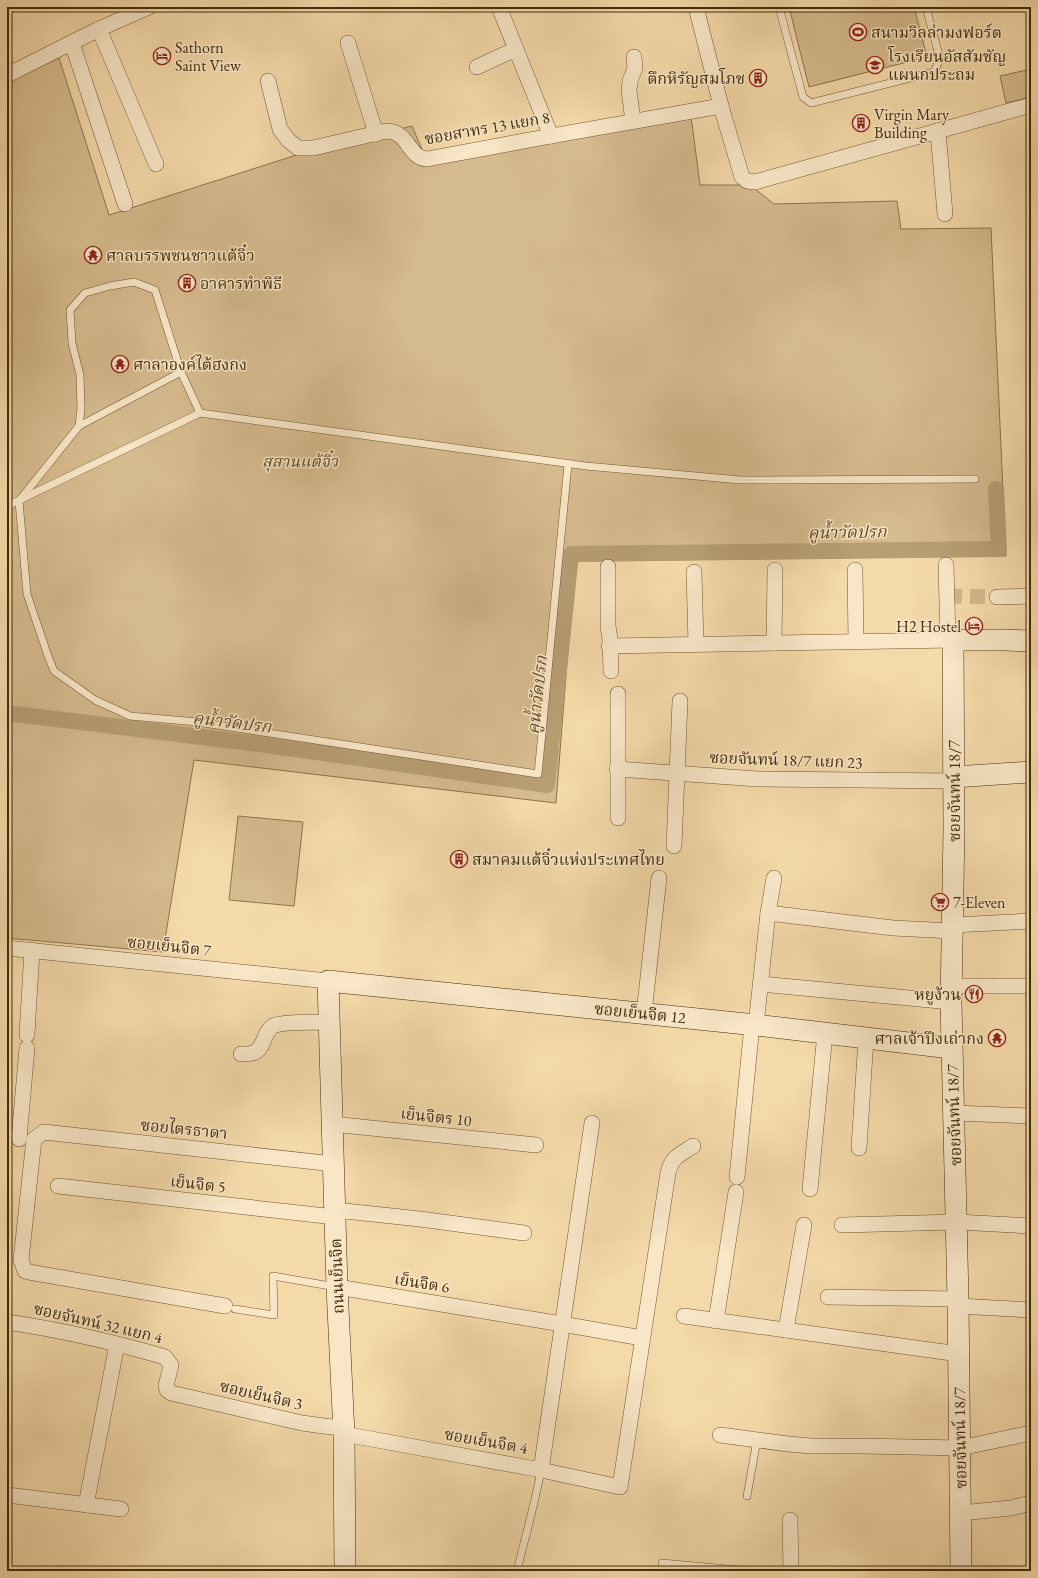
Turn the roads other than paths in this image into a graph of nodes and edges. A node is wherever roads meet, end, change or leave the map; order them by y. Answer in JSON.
{"nodes":[{"id":1,"x":149,"y":7,"type":"edge"},
{"id":2,"x":499,"y":7,"type":"edge"},
{"id":3,"x":696,"y":7,"type":"edge"},
{"id":4,"x":778,"y":7,"type":"edge"},
{"id":5,"x":926,"y":7,"type":"edge"},
{"id":6,"x":99,"y":29,"type":"junction"},
{"id":7,"x":72,"y":43,"type":"junction"},
{"id":8,"x":348,"y":43,"type":"dead end"},
{"id":9,"x":516,"y":49,"type":"junction"},
{"id":10,"x":634,"y":56,"type":"dead end"},
{"id":11,"x":477,"y":67,"type":"dead end"},
{"id":12,"x":7,"y":75,"type":"edge"},
{"id":13,"x":268,"y":81,"type":"dead end"},
{"id":14,"x":1031,"y":105,"type":"edge"},
{"id":15,"x":721,"y":106,"type":"junction"},
{"id":16,"x":633,"y":121,"type":"junction"},
{"id":17,"x":938,"y":131,"type":"junction"},
{"id":18,"x":376,"y":134,"type":"junction"},
{"id":19,"x":551,"y":136,"type":"junction"},
{"id":20,"x":156,"y":164,"type":"dead end"},
{"id":21,"x":125,"y":204,"type":"dead end"},
{"id":22,"x":945,"y":214,"type":"dead end"},
{"id":23,"x":181,"y":372,"type":"junction"},
{"id":24,"x":200,"y":413,"type":"junction"},
{"id":25,"x":79,"y":426,"type":"junction"},
{"id":26,"x":568,"y":464,"type":"junction"},
{"id":27,"x":975,"y":479,"type":"dead end"},
{"id":28,"x":19,"y":501,"type":"junction"},
{"id":29,"x":7,"y":506,"type":"edge"},
{"id":30,"x":946,"y":566,"type":"dead end"},
{"id":31,"x":608,"y":567,"type":"dead end"},
{"id":32,"x":775,"y":570,"type":"dead end"},
{"id":33,"x":855,"y":570,"type":"dead end"},
{"id":34,"x":694,"y":572,"type":"dead end"},
{"id":35,"x":1031,"y":596,"type":"edge"},
{"id":36,"x":997,"y":597,"type":"tunnel mouth"},
{"id":37,"x":950,"y":640,"type":"junction"},
{"id":38,"x":856,"y":641,"type":"junction"},
{"id":39,"x":1031,"y":641,"type":"edge"},
{"id":40,"x":774,"y":643,"type":"junction"},
{"id":41,"x":696,"y":644,"type":"junction"},
{"id":42,"x":609,"y":646,"type":"junction"},
{"id":43,"x":611,"y":671,"type":"dead end"},
{"id":44,"x":618,"y":694,"type":"dead end"},
{"id":45,"x":680,"y":701,"type":"dead end"},
{"id":46,"x":617,"y":769,"type":"junction"},
{"id":47,"x":1031,"y":772,"type":"edge"},
{"id":48,"x":677,"y":773,"type":"junction"},
{"id":49,"x":954,"y":779,"type":"junction"},
{"id":50,"x":618,"y":818,"type":"dead end"},
{"id":51,"x":674,"y":846,"type":"dead end"},
{"id":52,"x":659,"y":878,"type":"dead end"},
{"id":53,"x":774,"y":878,"type":"dead end"},
{"id":54,"x":768,"y":913,"type":"junction"},
{"id":55,"x":1031,"y":921,"type":"edge"},
{"id":56,"x":953,"y":928,"type":"junction"},
{"id":57,"x":7,"y":948,"type":"edge"},
{"id":58,"x":32,"y":950,"type":"junction"},
{"id":59,"x":328,"y":980,"type":"junction"},
{"id":60,"x":761,"y":984,"type":"junction"},
{"id":61,"x":1031,"y":986,"type":"edge"},
{"id":62,"x":951,"y":994,"type":"junction"},
{"id":63,"x":644,"y":1014,"type":"junction"},
{"id":64,"x":329,"y":1022,"type":"junction"},
{"id":65,"x":754,"y":1025,"type":"junction"},
{"id":66,"x":825,"y":1033,"type":"junction"},
{"id":67,"x":866,"y":1038,"type":"junction"},
{"id":68,"x":951,"y":1048,"type":"junction"},
{"id":69,"x":241,"y":1054,"type":"dead end"},
{"id":70,"x":954,"y":1113,"type":"junction"},
{"id":71,"x":1031,"y":1116,"type":"edge"},
{"id":72,"x":592,"y":1123,"type":"dead end"},
{"id":73,"x":332,"y":1124,"type":"junction"},
{"id":74,"x":20,"y":1139,"type":"edge"},
{"id":75,"x":536,"y":1145,"type":"dead end"},
{"id":76,"x":693,"y":1146,"type":"dead end"},
{"id":77,"x":859,"y":1148,"type":"dead end"},
{"id":78,"x":334,"y":1164,"type":"junction"},
{"id":79,"x":737,"y":1177,"type":"dead end"},
{"id":80,"x":58,"y":1186,"type":"dead end"},
{"id":81,"x":810,"y":1189,"type":"dead end"},
{"id":82,"x":736,"y":1192,"type":"dead end"},
{"id":83,"x":335,"y":1214,"type":"junction"},
{"id":84,"x":957,"y":1222,"type":"junction"},
{"id":85,"x":804,"y":1225,"type":"dead end"},
{"id":86,"x":842,"y":1225,"type":"dead end"},
{"id":87,"x":1031,"y":1226,"type":"edge"},
{"id":88,"x":524,"y":1233,"type":"dead end"},
{"id":89,"x":337,"y":1288,"type":"junction"},
{"id":90,"x":828,"y":1297,"type":"dead end"},
{"id":91,"x":958,"y":1303,"type":"junction"},
{"id":92,"x":230,"y":1308,"type":"joint"},
{"id":93,"x":1031,"y":1310,"type":"edge"},
{"id":94,"x":684,"y":1316,"type":"dead end"},
{"id":95,"x":716,"y":1321,"type":"junction"},
{"id":96,"x":7,"y":1322,"type":"edge"},
{"id":97,"x":562,"y":1324,"type":"junction"},
{"id":98,"x":786,"y":1330,"type":"junction"},
{"id":99,"x":642,"y":1338,"type":"junction"},
{"id":100,"x":117,"y":1344,"type":"junction"},
{"id":101,"x":959,"y":1354,"type":"junction"},
{"id":102,"x":171,"y":1393,"type":"joint"},
{"id":103,"x":344,"y":1431,"type":"junction"},
{"id":104,"x":1031,"y":1433,"type":"edge"},
{"id":105,"x":720,"y":1435,"type":"dead end"},
{"id":106,"x":757,"y":1440,"type":"junction"},
{"id":107,"x":960,"y":1448,"type":"junction"},
{"id":108,"x":541,"y":1470,"type":"junction"},
{"id":109,"x":7,"y":1495,"type":"edge"},
{"id":110,"x":747,"y":1496,"type":"dead end"},
{"id":111,"x":1031,"y":1503,"type":"edge"},
{"id":112,"x":86,"y":1505,"type":"junction"},
{"id":113,"x":121,"y":1509,"type":"dead end"},
{"id":114,"x":961,"y":1513,"type":"junction"},
{"id":115,"x":790,"y":1520,"type":"dead end"},
{"id":116,"x":662,"y":1563,"type":"dead end"},
{"id":117,"x":345,"y":1571,"type":"edge"},
{"id":118,"x":517,"y":1571,"type":"edge"},
{"id":119,"x":791,"y":1571,"type":"edge"},
{"id":120,"x":961,"y":1571,"type":"edge"}],
"edges":[{"from":1,"to":6,"type":"street"},
{"from":2,"to":9,"type":"street"},
{"from":3,"to":15,"type":"street"},
{"from":4,"to":5,"type":"lane"},
{"from":6,"to":7,"type":"street"},
{"from":6,"to":20,"type":"street"},
{"from":7,"to":12,"type":"street"},
{"from":7,"to":21,"type":"street"},
{"from":8,"to":18,"type":"street"},
{"from":9,"to":11,"type":"street"},
{"from":9,"to":19,"type":"street"},
{"from":10,"to":16,"type":"street"},
{"from":13,"to":18,"type":"street","name":"ซอยสาทร 13 แยก 8"},
{"from":14,"to":17,"type":"street"},
{"from":15,"to":16,"type":"street","name":"ซอยสาทร 13 แยก 8"},
{"from":15,"to":17,"type":"street"},
{"from":16,"to":19,"type":"street","name":"ซอยสาทร 13 แยก 8"},
{"from":17,"to":22,"type":"street"},
{"from":18,"to":19,"type":"street","name":"ซอยสาทร 13 แยก 8"},
{"from":23,"to":24,"type":"lane"},
{"from":23,"to":25,"type":"lane"},
{"from":23,"to":25,"type":"lane"},
{"from":24,"to":26,"type":"lane"},
{"from":24,"to":28,"type":"lane"},
{"from":25,"to":28,"type":"lane"},
{"from":26,"to":27,"type":"lane"},
{"from":26,"to":28,"type":"lane"},
{"from":28,"to":29,"type":"lane"},
{"from":30,"to":37,"type":"street"},
{"from":31,"to":42,"type":"street"},
{"from":32,"to":40,"type":"street"},
{"from":33,"to":38,"type":"street"},
{"from":34,"to":41,"type":"street"},
{"from":35,"to":36,"type":"street"},
{"from":37,"to":38,"type":"street"},
{"from":37,"to":39,"type":"street"},
{"from":37,"to":49,"type":"street","name":"ซอยจันทน์ 18/7"},
{"from":38,"to":40,"type":"street"},
{"from":40,"to":41,"type":"street"},
{"from":41,"to":42,"type":"street"},
{"from":42,"to":43,"type":"street"},
{"from":44,"to":46,"type":"street"},
{"from":45,"to":48,"type":"street"},
{"from":46,"to":48,"type":"street","name":"ซอยจันทน์ 18/7 แยก 23"},
{"from":46,"to":50,"type":"street"},
{"from":47,"to":49,"type":"street"},
{"from":48,"to":49,"type":"street","name":"ซอยจันทน์ 18/7 แยก 23"},
{"from":48,"to":51,"type":"street"},
{"from":49,"to":56,"type":"street","name":"ซอยจันทน์ 18/7"},
{"from":52,"to":63,"type":"street"},
{"from":53,"to":54,"type":"street"},
{"from":54,"to":56,"type":"street"},
{"from":54,"to":60,"type":"street"},
{"from":55,"to":56,"type":"street"},
{"from":56,"to":62,"type":"street","name":"ซอยจันทน์ 18/7"},
{"from":57,"to":58,"type":"street","name":"ซอยเย็นจิต 7"},
{"from":58,"to":59,"type":"street","name":"ซอยเย็นจิต 7"},
{"from":58,"to":74,"type":"street"},
{"from":59,"to":63,"type":"street","name":"ซอยเย็นจิต 12"},
{"from":59,"to":64,"type":"street","name":"ถนนเย็นจิต"},
{"from":60,"to":62,"type":"street"},
{"from":60,"to":65,"type":"street"},
{"from":61,"to":62,"type":"street"},
{"from":62,"to":68,"type":"street","name":"ซอยจันทน์ 18/7"},
{"from":63,"to":65,"type":"street","name":"ซอยเย็นจิต 12"},
{"from":64,"to":69,"type":"street"},
{"from":64,"to":73,"type":"street","name":"ถนนเย็นจิต"},
{"from":65,"to":66,"type":"street","name":"ซอยเย็นจิต 12"},
{"from":65,"to":79,"type":"street"},
{"from":66,"to":67,"type":"street","name":"ซอยเย็นจิต 12"},
{"from":66,"to":81,"type":"street"},
{"from":67,"to":68,"type":"street","name":"ซอยเย็นจิต 12"},
{"from":67,"to":77,"type":"street"},
{"from":68,"to":70,"type":"street","name":"ซอยจันทน์ 18/7"},
{"from":70,"to":71,"type":"street"},
{"from":70,"to":84,"type":"street","name":"ซอยจันทน์ 18/7"},
{"from":72,"to":97,"type":"street"},
{"from":73,"to":75,"type":"street","name":"เย็นจิตร 10"},
{"from":73,"to":78,"type":"street","name":"ถนนเย็นจิต"},
{"from":74,"to":78,"type":"street","name":"ซอยไตรธาดา"},
{"from":74,"to":92,"type":"street"},
{"from":76,"to":99,"type":"street"},
{"from":78,"to":83,"type":"street","name":"ถนนเย็นจิต"},
{"from":80,"to":83,"type":"street","name":"เย็นจิต 5"},
{"from":82,"to":95,"type":"street"},
{"from":83,"to":88,"type":"street","name":"เย็นจิต 5"},
{"from":83,"to":89,"type":"street","name":"ถนนเย็นจิต"},
{"from":84,"to":86,"type":"street"},
{"from":84,"to":87,"type":"street"},
{"from":84,"to":91,"type":"street","name":"ซอยจันทน์ 18/7"},
{"from":85,"to":98,"type":"street"},
{"from":89,"to":92,"type":"lane","name":"เย็นจิต 6"},
{"from":89,"to":97,"type":"street","name":"เย็นจิต 6"},
{"from":89,"to":103,"type":"street","name":"ถนนเย็นจิต"},
{"from":90,"to":91,"type":"street"},
{"from":91,"to":93,"type":"street"},
{"from":91,"to":101,"type":"street","name":"ซอยจันทน์ 18/7"},
{"from":94,"to":95,"type":"street"},
{"from":95,"to":98,"type":"street"},
{"from":96,"to":100,"type":"street","name":"ซอยจันทน์ 32 แยก 4"},
{"from":97,"to":99,"type":"street","name":"เย็นจิต 6"},
{"from":97,"to":108,"type":"street"},
{"from":98,"to":101,"type":"street"},
{"from":99,"to":108,"type":"street","name":"ซอยเย็นจิต 4"},
{"from":100,"to":102,"type":"street","name":"ซอยจันทน์ 32 แยก 4"},
{"from":100,"to":112,"type":"street"},
{"from":101,"to":107,"type":"street","name":"ซอยจันทน์ 18/7"},
{"from":102,"to":103,"type":"street","name":"ซอยเย็นจิต 3"},
{"from":103,"to":108,"type":"street","name":"ซอยเย็นจิต 4"},
{"from":103,"to":117,"type":"street","name":"ถนนเย็นจิต"},
{"from":104,"to":107,"type":"street"},
{"from":105,"to":106,"type":"street"},
{"from":106,"to":107,"type":"street"},
{"from":106,"to":110,"type":"lane"},
{"from":107,"to":114,"type":"street","name":"ซอยจันทน์ 18/7"},
{"from":108,"to":118,"type":"lane"},
{"from":109,"to":112,"type":"street"},
{"from":111,"to":114,"type":"street"},
{"from":112,"to":113,"type":"street"},
{"from":114,"to":120,"type":"street","name":"ซอยจันทน์ 18/7"},
{"from":115,"to":119,"type":"street"},
{"from":116,"to":119,"type":"lane"}]}
